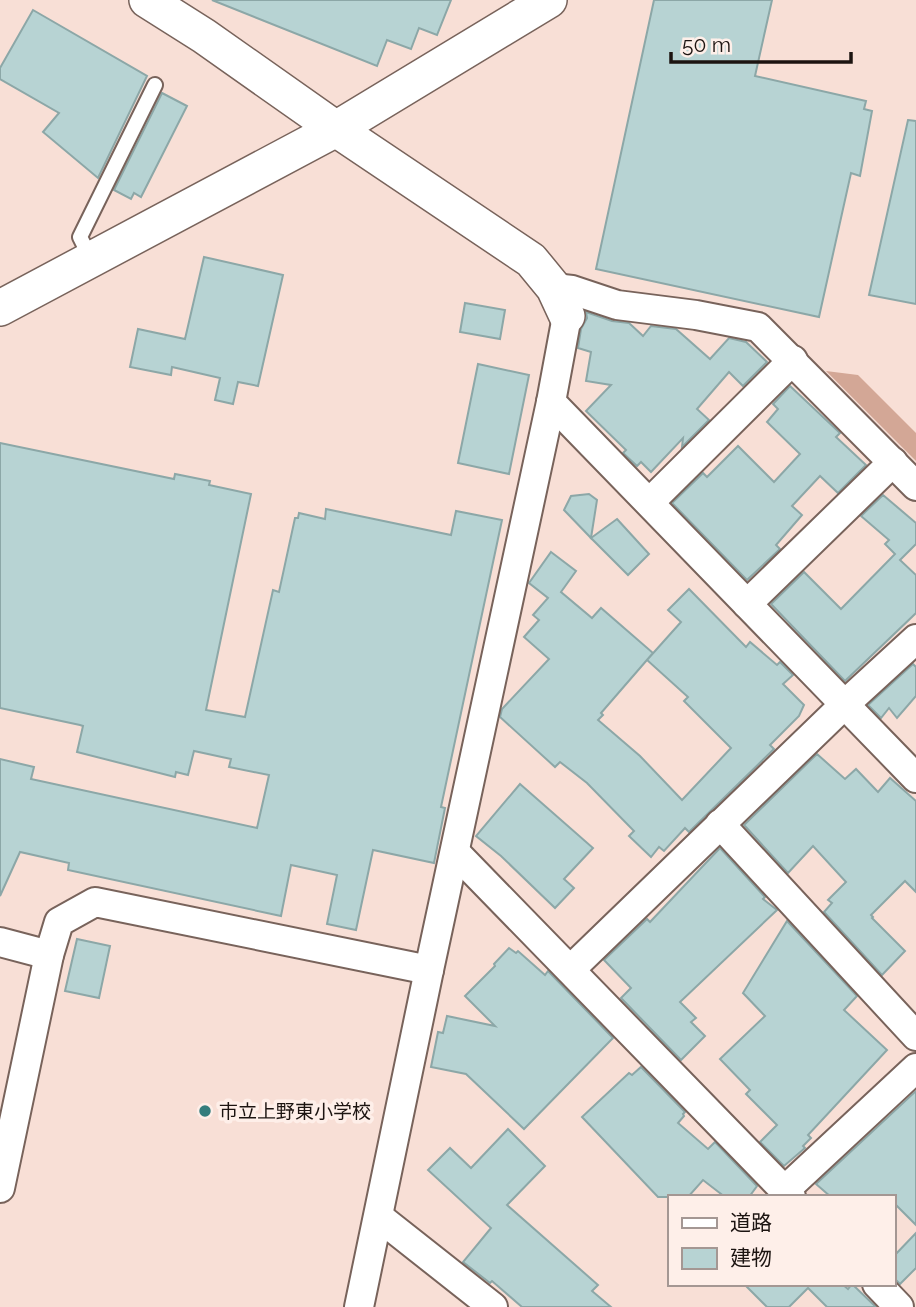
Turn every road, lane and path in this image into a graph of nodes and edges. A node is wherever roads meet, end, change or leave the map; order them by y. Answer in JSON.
{"nodes":[{"id":1,"x":147,"y":0,"type":"edge"},
{"id":2,"x":549,"y":0,"type":"edge"},
{"id":3,"x":155,"y":85,"type":"dead end"},
{"id":4,"x":336,"y":129,"type":"junction"},
{"id":5,"x":91,"y":259,"type":"junction"},
{"id":6,"x":561,"y":302,"type":"junction"},
{"id":7,"x":0,"y":308,"type":"edge"},
{"id":8,"x":793,"y":360,"type":"junction"},
{"id":9,"x":551,"y":402,"type":"junction"},
{"id":10,"x":893,"y":462,"type":"junction"},
{"id":11,"x":916,"y":486,"type":"edge"},
{"id":12,"x":650,"y":502,"type":"junction"},
{"id":13,"x":747,"y":604,"type":"junction"},
{"id":14,"x":916,"y":639,"type":"edge"},
{"id":15,"x":844,"y":705,"type":"junction"},
{"id":16,"x":916,"y":778,"type":"edge"},
{"id":17,"x":720,"y":824,"type":"junction"},
{"id":18,"x":456,"y":853,"type":"junction"},
{"id":19,"x":0,"y":942,"type":"edge"},
{"id":20,"x":50,"y":955,"type":"junction"},
{"id":21,"x":571,"y":969,"type":"junction"},
{"id":22,"x":429,"y":970,"type":"junction"},
{"id":23,"x":916,"y":1036,"type":"edge"},
{"id":24,"x":916,"y":1068,"type":"edge"},
{"id":25,"x":0,"y":1188,"type":"edge"},
{"id":26,"x":788,"y":1194,"type":"edge"},
{"id":27,"x":379,"y":1217,"type":"junction"},
{"id":28,"x":879,"y":1286,"type":"edge"},
{"id":29,"x":359,"y":1307,"type":"edge"},
{"id":30,"x":493,"y":1307,"type":"edge"},
{"id":31,"x":899,"y":1307,"type":"edge"}],
"edges":[{"from":1,"to":4,"type":"street"},
{"from":2,"to":4,"type":"street"},
{"from":3,"to":5,"type":"lane"},
{"from":4,"to":5,"type":"street"},
{"from":4,"to":6,"type":"street"},
{"from":5,"to":7,"type":"street"},
{"from":6,"to":8,"type":"street"},
{"from":6,"to":9,"type":"street"},
{"from":8,"to":10,"type":"street"},
{"from":8,"to":12,"type":"street"},
{"from":9,"to":12,"type":"street"},
{"from":9,"to":18,"type":"street"},
{"from":10,"to":11,"type":"street"},
{"from":10,"to":13,"type":"street"},
{"from":12,"to":13,"type":"street"},
{"from":13,"to":15,"type":"street"},
{"from":14,"to":15,"type":"street"},
{"from":15,"to":16,"type":"street"},
{"from":15,"to":17,"type":"street"},
{"from":17,"to":21,"type":"street"},
{"from":17,"to":23,"type":"street"},
{"from":18,"to":21,"type":"street"},
{"from":18,"to":22,"type":"street"},
{"from":19,"to":20,"type":"street"},
{"from":20,"to":22,"type":"street"},
{"from":20,"to":25,"type":"street"},
{"from":21,"to":26,"type":"street"},
{"from":22,"to":27,"type":"street"},
{"from":24,"to":26,"type":"street"},
{"from":27,"to":29,"type":"street"},
{"from":27,"to":30,"type":"street"},
{"from":28,"to":31,"type":"street"}]}
